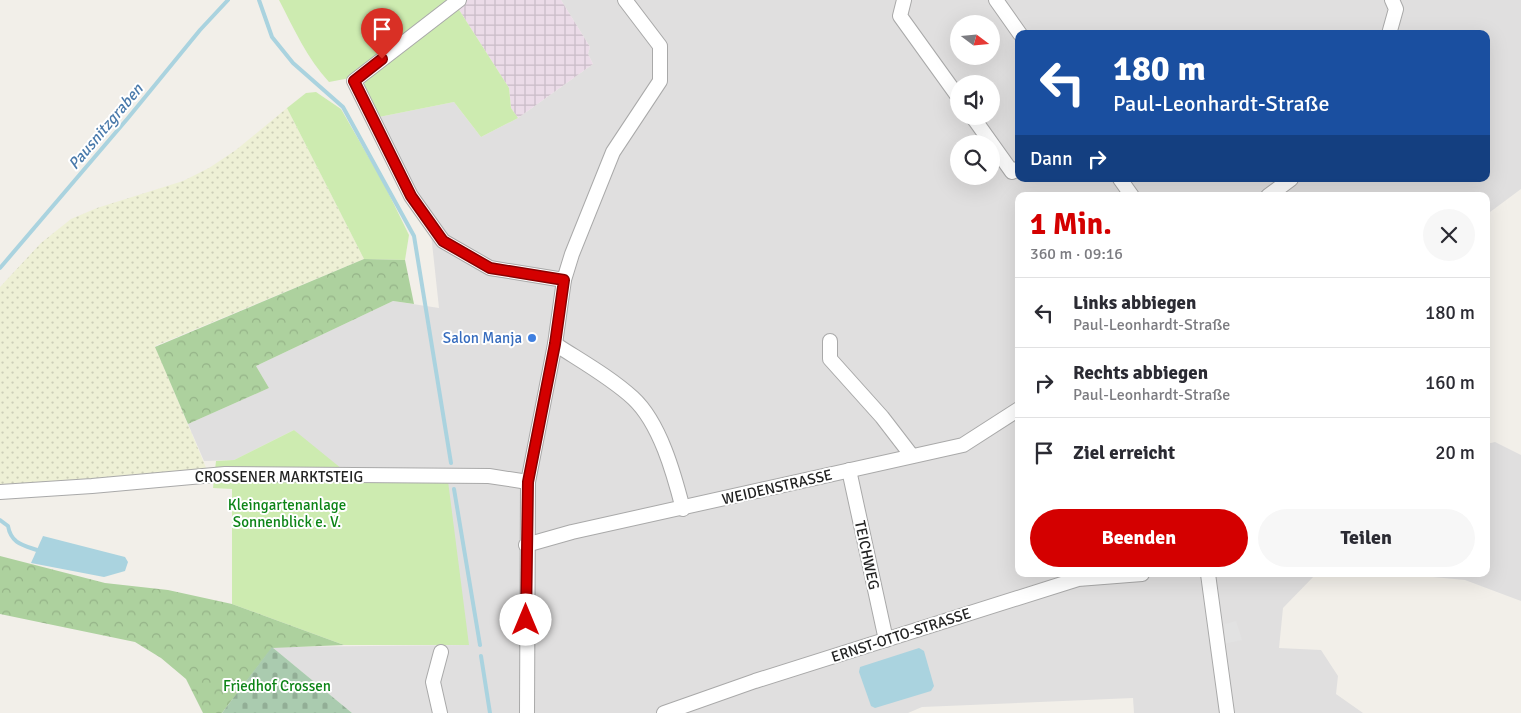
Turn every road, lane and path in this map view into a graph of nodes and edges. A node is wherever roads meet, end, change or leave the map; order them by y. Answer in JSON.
{"nodes":[{"id":1,"x":459,"y":0,"type":"edge"},
{"id":2,"x":625,"y":0,"type":"edge"},
{"id":3,"x":904,"y":0,"type":"edge"},
{"id":4,"x":996,"y":0,"type":"edge"},
{"id":5,"x":1392,"y":0,"type":"edge"},
{"id":6,"x":1017,"y":30,"type":"edge"},
{"id":7,"x":1390,"y":30,"type":"edge"},
{"id":8,"x":950,"y":85,"type":"edge"},
{"id":9,"x":978,"y":125,"type":"edge"},
{"id":10,"x":1015,"y":170,"type":"edge"},
{"id":11,"x":1287,"y":182,"type":"edge"},
{"id":12,"x":1273,"y":192,"type":"edge"},
{"id":13,"x":564,"y":280,"type":"junction"},
{"id":14,"x":830,"y":341,"type":"dead end"},
{"id":15,"x":555,"y":344,"type":"junction"},
{"id":16,"x":1015,"y":411,"type":"edge"},
{"id":17,"x":912,"y":456,"type":"junction"},
{"id":18,"x":849,"y":470,"type":"junction"},
{"id":19,"x":528,"y":482,"type":"junction"},
{"id":20,"x":0,"y":492,"type":"edge"},
{"id":21,"x":683,"y":509,"type":"junction"},
{"id":22,"x":526,"y":545,"type":"junction"},
{"id":23,"x":1110,"y":577,"type":"edge"},
{"id":24,"x":1208,"y":577,"type":"edge"},
{"id":25,"x":886,"y":640,"type":"junction"},
{"id":26,"x":441,"y":652,"type":"dead end"},
{"id":27,"x":440,"y":713,"type":"edge"},
{"id":28,"x":526,"y":713,"type":"edge"},
{"id":29,"x":664,"y":713,"type":"edge"},
{"id":30,"x":1227,"y":713,"type":"edge"}],
"edges":[{"from":1,"to":13,"type":"street"},
{"from":2,"to":13,"type":"street"},
{"from":3,"to":8,"type":"street"},
{"from":4,"to":6,"type":"street"},
{"from":5,"to":7,"type":"street"},
{"from":9,"to":10,"type":"street"},
{"from":11,"to":12,"type":"street"},
{"from":13,"to":15,"type":"street"},
{"from":14,"to":17,"type":"street"},
{"from":15,"to":19,"type":"street"},
{"from":15,"to":21,"type":"street"},
{"from":16,"to":17,"type":"street","name":"WEIDENSTRASSE"},
{"from":17,"to":18,"type":"street","name":"WEIDENSTRASSE"},
{"from":18,"to":21,"type":"street","name":"WEIDENSTRASSE"},
{"from":18,"to":25,"type":"street","name":"TEICHWEG"},
{"from":19,"to":20,"type":"street","name":"CROSSENER MARKTSTEIG"},
{"from":19,"to":22,"type":"street"},
{"from":21,"to":22,"type":"street","name":"WEIDENSTRASSE"},
{"from":22,"to":28,"type":"street"},
{"from":23,"to":25,"type":"street","name":"ERNST-OTTO-STRASSE"},
{"from":24,"to":30,"type":"street"},
{"from":25,"to":29,"type":"street","name":"ERNST-OTTO-STRASSE"},
{"from":26,"to":27,"type":"street"}]}
